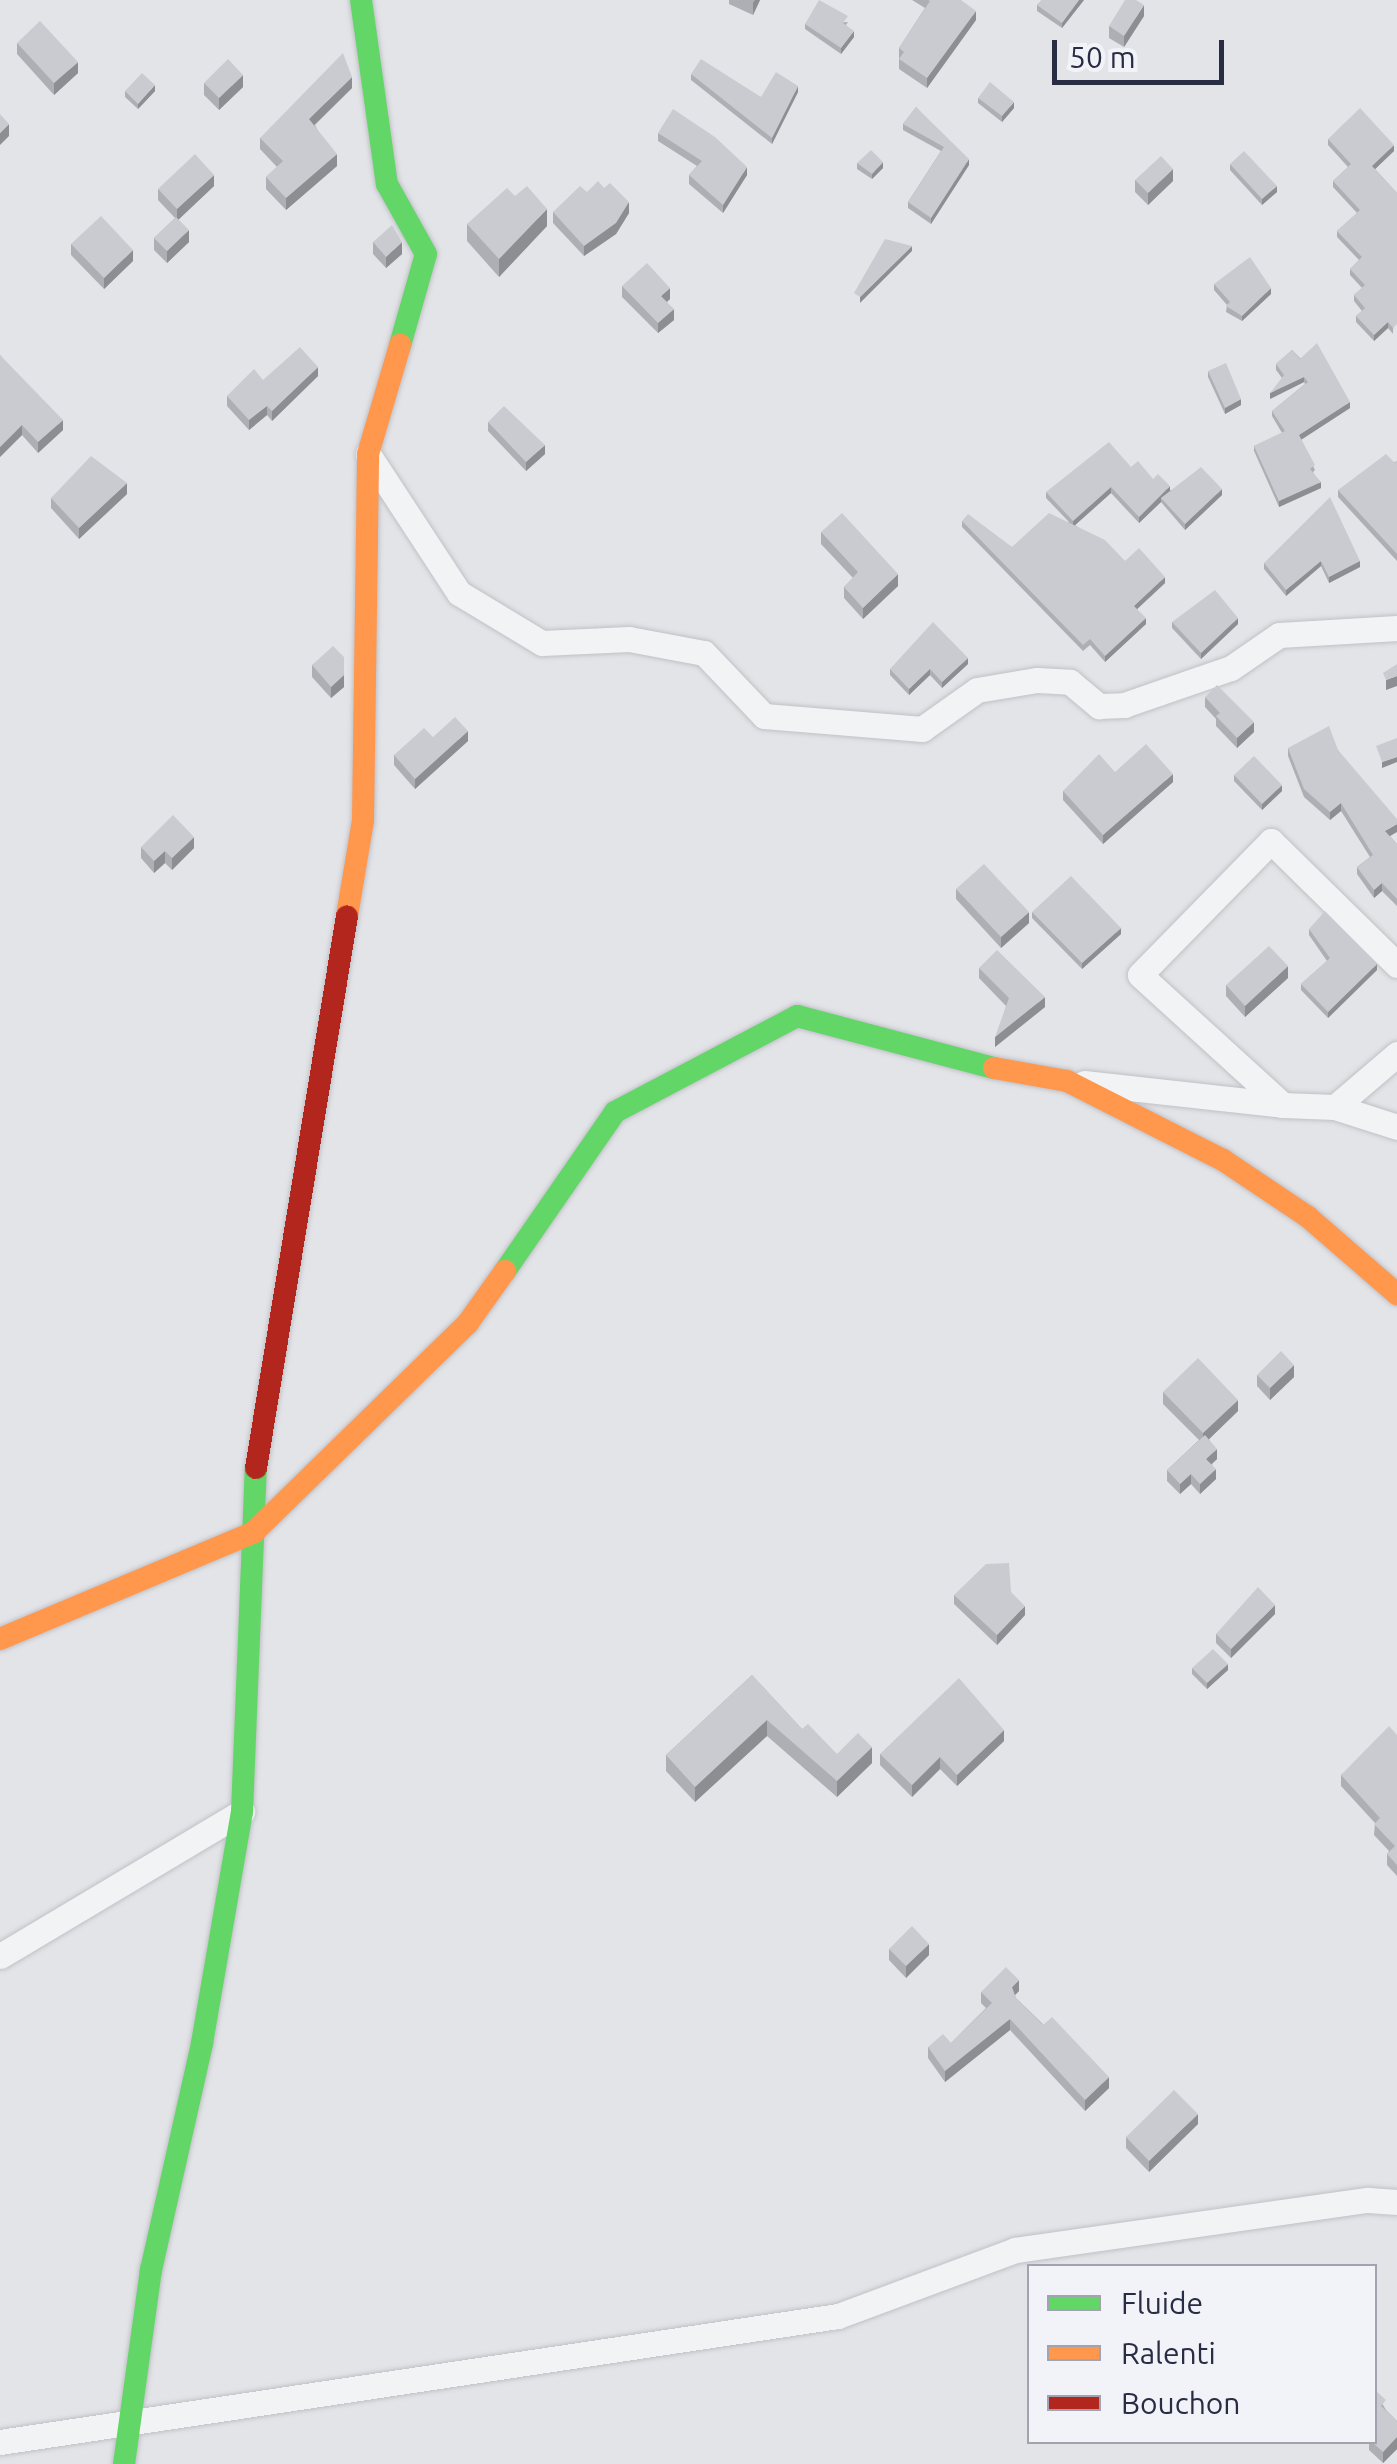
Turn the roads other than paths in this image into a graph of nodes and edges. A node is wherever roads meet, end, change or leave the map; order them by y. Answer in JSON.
{"nodes":[{"id":1,"x":361,"y":0,"type":"edge"},
{"id":2,"x":368,"y":454,"type":"junction"},
{"id":3,"x":1397,"y":628,"type":"edge"},
{"id":4,"x":1397,"y":965,"type":"edge"},
{"id":5,"x":1397,"y":1054,"type":"edge"},
{"id":6,"x":1068,"y":1080,"type":"junction"},
{"id":7,"x":1283,"y":1104,"type":"junction"},
{"id":8,"x":1335,"y":1107,"type":"junction"},
{"id":9,"x":1397,"y":1128,"type":"edge"},
{"id":10,"x":1397,"y":1294,"type":"edge"},
{"id":11,"x":254,"y":1532,"type":"junction"},
{"id":12,"x":0,"y":1639,"type":"edge"},
{"id":13,"x":242,"y":1812,"type":"junction"},
{"id":14,"x":0,"y":1956,"type":"edge"},
{"id":15,"x":1397,"y":2202,"type":"edge"},
{"id":16,"x":128,"y":2426,"type":"junction"},
{"id":17,"x":0,"y":2442,"type":"edge"},
{"id":18,"x":124,"y":2464,"type":"edge"}],
"edges":[{"from":1,"to":2,"type":"street"},
{"from":2,"to":3,"type":"street"},
{"from":2,"to":11,"type":"street"},
{"from":4,"to":7,"type":"street"},
{"from":5,"to":8,"type":"street"},
{"from":6,"to":7,"type":"street"},
{"from":6,"to":10,"type":"street"},
{"from":6,"to":11,"type":"street"},
{"from":7,"to":8,"type":"street"},
{"from":8,"to":9,"type":"street"},
{"from":11,"to":12,"type":"street"},
{"from":11,"to":13,"type":"street"},
{"from":13,"to":14,"type":"street"},
{"from":13,"to":16,"type":"street"},
{"from":15,"to":16,"type":"street"},
{"from":16,"to":17,"type":"street"},
{"from":16,"to":18,"type":"street"}]}
